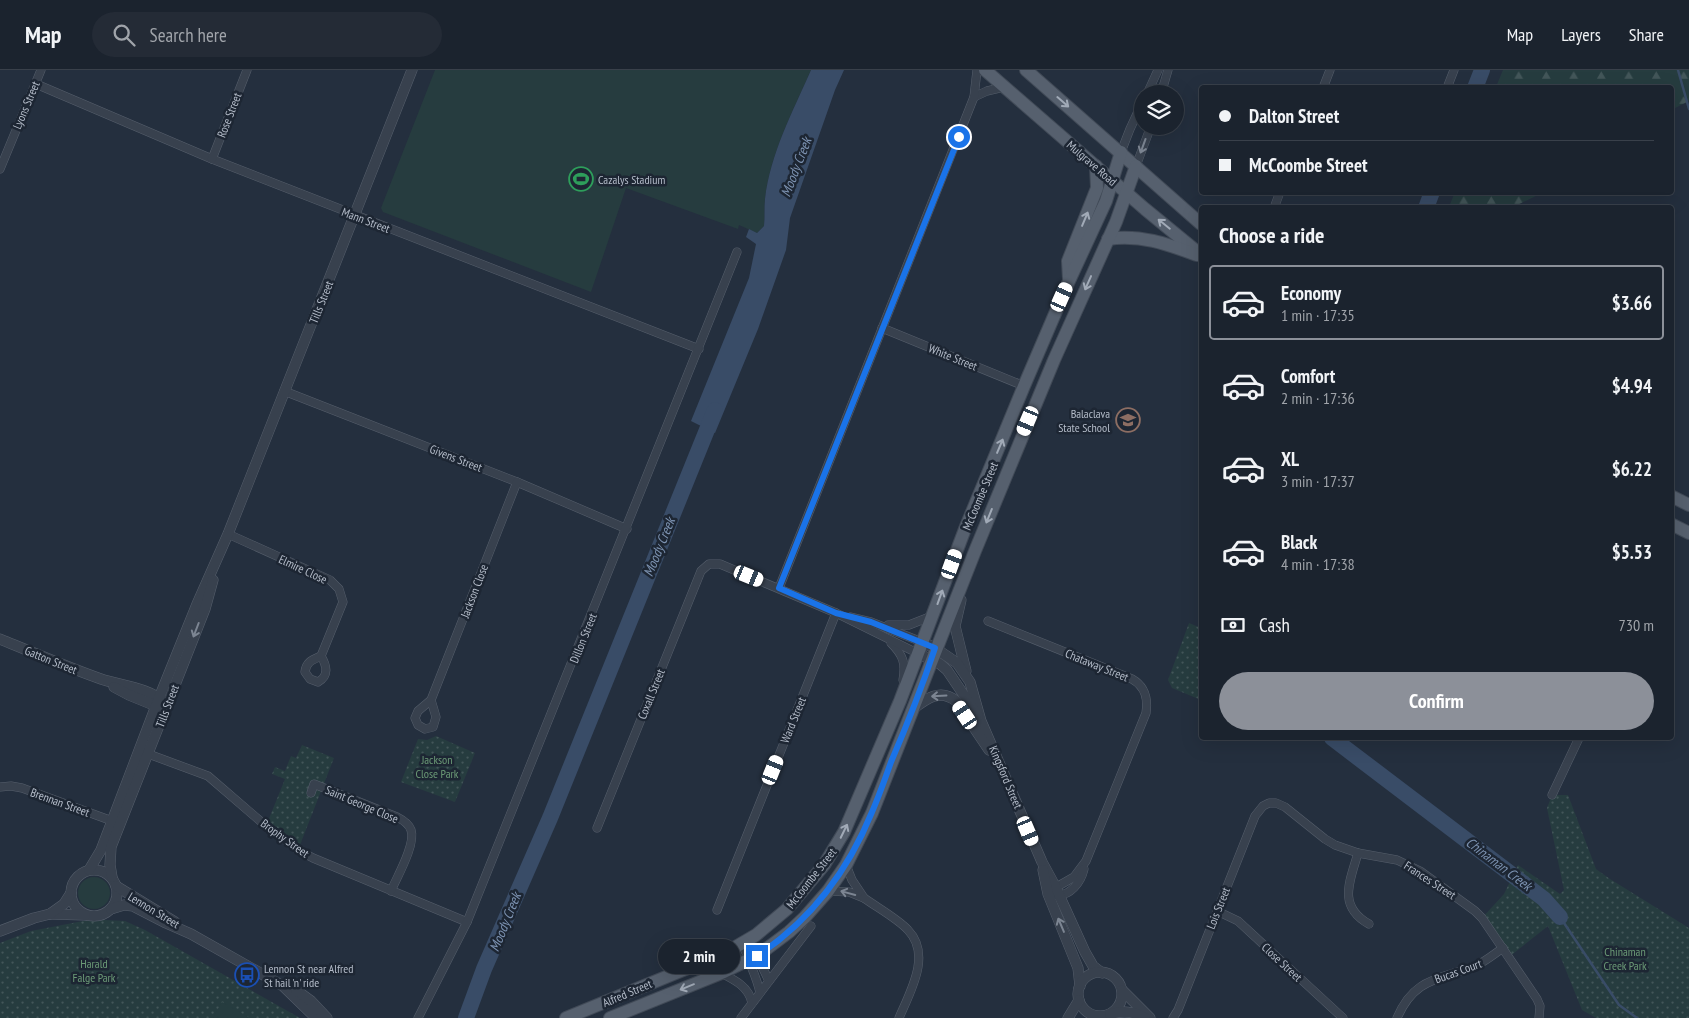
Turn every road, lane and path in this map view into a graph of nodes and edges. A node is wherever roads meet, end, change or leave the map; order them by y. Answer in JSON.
{"nodes":[{"id":1,"x":41,"y":70,"type":"edge"},
{"id":2,"x":247,"y":70,"type":"edge"},
{"id":3,"x":412,"y":70,"type":"edge"},
{"id":4,"x":977,"y":70,"type":"edge"},
{"id":5,"x":984,"y":70,"type":"edge"},
{"id":6,"x":1026,"y":70,"type":"edge"},
{"id":7,"x":1158,"y":70,"type":"edge"},
{"id":8,"x":1168,"y":70,"type":"edge"},
{"id":9,"x":1330,"y":70,"type":"edge"},
{"id":10,"x":1454,"y":70,"type":"edge"},
{"id":11,"x":36,"y":84,"type":"junction"},
{"id":12,"x":1151,"y":85,"type":"edge"},
{"id":13,"x":1164,"y":85,"type":"edge"},
{"id":14,"x":1324,"y":85,"type":"edge"},
{"id":15,"x":1448,"y":85,"type":"edge"},
{"id":16,"x":1004,"y":87,"type":"junction"},
{"id":17,"x":974,"y":97,"type":"junction"},
{"id":18,"x":1134,"y":121,"type":"edge"},
{"id":19,"x":1148,"y":135,"type":"edge"},
{"id":20,"x":1121,"y":152,"type":"junction"},
{"id":21,"x":212,"y":159,"type":"junction"},
{"id":22,"x":1096,"y":166,"type":"junction"},
{"id":23,"x":1136,"y":166,"type":"junction"},
{"id":24,"x":0,"y":168,"type":"edge"},
{"id":25,"x":1112,"y":180,"type":"junction"},
{"id":26,"x":1126,"y":192,"type":"junction"},
{"id":27,"x":354,"y":216,"type":"junction"},
{"id":28,"x":1199,"y":222,"type":"edge"},
{"id":29,"x":1108,"y":239,"type":"junction"},
{"id":30,"x":737,"y":252,"type":"dead end"},
{"id":31,"x":1199,"y":254,"type":"edge"},
{"id":32,"x":1199,"y":255,"type":"edge"},
{"id":33,"x":1069,"y":281,"type":"junction"},
{"id":34,"x":882,"y":328,"type":"junction"},
{"id":35,"x":699,"y":349,"type":"junction"},
{"id":36,"x":1024,"y":386,"type":"junction"},
{"id":37,"x":284,"y":391,"type":"junction"},
{"id":38,"x":517,"y":482,"type":"junction"},
{"id":39,"x":1674,"y":498,"type":"edge"},
{"id":40,"x":1689,"y":505,"type":"edge"},
{"id":41,"x":1674,"y":526,"type":"edge"},
{"id":42,"x":627,"y":529,"type":"junction"},
{"id":43,"x":1689,"y":533,"type":"edge"},
{"id":44,"x":228,"y":534,"type":"junction"},
{"id":45,"x":975,"y":551,"type":"junction"},
{"id":46,"x":779,"y":588,"type":"junction"},
{"id":47,"x":836,"y":613,"type":"junction"},
{"id":48,"x":933,"y":616,"type":"junction"},
{"id":49,"x":988,"y":621,"type":"dead end"},
{"id":50,"x":871,"y":622,"type":"junction"},
{"id":51,"x":885,"y":638,"type":"junction"},
{"id":52,"x":0,"y":639,"type":"edge"},
{"id":53,"x":920,"y":648,"type":"junction"},
{"id":54,"x":934,"y":654,"type":"junction"},
{"id":55,"x":321,"y":656,"type":"dead end"},
{"id":56,"x":970,"y":682,"type":"junction"},
{"id":57,"x":431,"y":700,"type":"dead end"},
{"id":58,"x":900,"y":701,"type":"junction"},
{"id":59,"x":160,"y":703,"type":"junction"},
{"id":60,"x":912,"y":710,"type":"junction"},
{"id":61,"x":982,"y":721,"type":"junction"},
{"id":62,"x":1578,"y":740,"type":"edge"},
{"id":63,"x":144,"y":752,"type":"junction"},
{"id":64,"x":1002,"y":769,"type":"junction"},
{"id":65,"x":317,"y":775,"type":"dead end"},
{"id":66,"x":314,"y":784,"type":"junction"},
{"id":67,"x":0,"y":787,"type":"edge"},
{"id":68,"x":310,"y":793,"type":"dead end"},
{"id":69,"x":1552,"y":795,"type":"dead end"},
{"id":70,"x":1269,"y":802,"type":"joint"},
{"id":71,"x":116,"y":822,"type":"junction"},
{"id":72,"x":597,"y":828,"type":"dead end"},
{"id":73,"x":1358,"y":853,"type":"junction"},
{"id":74,"x":1042,"y":862,"type":"junction"},
{"id":75,"x":846,"y":865,"type":"junction"},
{"id":76,"x":88,"y":870,"type":"junction"},
{"id":77,"x":114,"y":882,"type":"junction"},
{"id":78,"x":390,"y":890,"type":"junction"},
{"id":79,"x":828,"y":891,"type":"junction"},
{"id":80,"x":1057,"y":891,"type":"junction"},
{"id":81,"x":71,"y":893,"type":"junction"},
{"id":82,"x":1048,"y":894,"type":"junction"},
{"id":83,"x":864,"y":898,"type":"junction"},
{"id":84,"x":111,"y":909,"type":"junction"},
{"id":85,"x":717,"y":910,"type":"dead end"},
{"id":86,"x":1217,"y":911,"type":"junction"},
{"id":87,"x":50,"y":914,"type":"junction"},
{"id":88,"x":86,"y":915,"type":"junction"},
{"id":89,"x":468,"y":922,"type":"junction"},
{"id":90,"x":1369,"y":924,"type":"dead end"},
{"id":91,"x":812,"y":926,"type":"dead end"},
{"id":92,"x":0,"y":931,"type":"edge"},
{"id":93,"x":191,"y":934,"type":"junction"},
{"id":94,"x":742,"y":943,"type":"junction"},
{"id":95,"x":1503,"y":948,"type":"junction"},
{"id":96,"x":752,"y":958,"type":"junction"},
{"id":97,"x":721,"y":973,"type":"junction"},
{"id":98,"x":1102,"y":973,"type":"junction"},
{"id":99,"x":769,"y":981,"type":"junction"},
{"id":100,"x":283,"y":986,"type":"junction"},
{"id":101,"x":1080,"y":986,"type":"junction"},
{"id":102,"x":1122,"y":990,"type":"junction"},
{"id":103,"x":760,"y":993,"type":"junction"},
{"id":104,"x":1079,"y":1000,"type":"junction"},
{"id":105,"x":311,"y":1001,"type":"junction"},
{"id":106,"x":752,"y":1003,"type":"junction"},
{"id":107,"x":1110,"y":1014,"type":"junction"},
{"id":108,"x":1093,"y":1017,"type":"edge"},
{"id":109,"x":316,"y":1018,"type":"edge"},
{"id":110,"x":327,"y":1018,"type":"edge"},
{"id":111,"x":335,"y":1018,"type":"edge"},
{"id":112,"x":418,"y":1018,"type":"edge"},
{"id":113,"x":566,"y":1018,"type":"edge"},
{"id":114,"x":610,"y":1018,"type":"edge"},
{"id":115,"x":741,"y":1018,"type":"edge"},
{"id":116,"x":899,"y":1018,"type":"edge"},
{"id":117,"x":1068,"y":1018,"type":"edge"},
{"id":118,"x":1145,"y":1018,"type":"edge"},
{"id":119,"x":1150,"y":1018,"type":"edge"},
{"id":120,"x":1173,"y":1018,"type":"edge"},
{"id":121,"x":1343,"y":1018,"type":"edge"},
{"id":122,"x":1397,"y":1018,"type":"edge"},
{"id":123,"x":1539,"y":1018,"type":"edge"}],
"edges":[{"from":1,"to":11,"type":"street","name":"Lyons Street"},
{"from":2,"to":21,"type":"street","name":"Rose Street"},
{"from":3,"to":27,"type":"street","name":"Tills Street"},
{"from":4,"to":17,"type":"street"},
{"from":5,"to":16,"type":"main road","name":"Mulgrave Road"},
{"from":6,"to":20,"type":"main road","one_way":true},
{"from":7,"to":12,"type":"street"},
{"from":8,"to":13,"type":"street"},
{"from":9,"to":14,"type":"street"},
{"from":10,"to":15,"type":"street"},
{"from":11,"to":21,"type":"street","name":"Mann Street"},
{"from":11,"to":24,"type":"street","name":"Lyons Street"},
{"from":16,"to":17,"type":"street"},
{"from":16,"to":22,"type":"main road","name":"Mulgrave Road"},
{"from":17,"to":34,"type":"street"},
{"from":18,"to":20,"type":"street","name":"McCoombe Street"},
{"from":19,"to":23,"type":"street","name":"McCoombe Street","one_way":true},
{"from":20,"to":23,"type":"main road"},
{"from":20,"to":25,"type":"main road","name":"McCoombe Street"},
{"from":21,"to":27,"type":"street","name":"Mann Street"},
{"from":22,"to":25,"type":"main road","name":"Mulgrave Road"},
{"from":33,"to":22,"type":"main road","one_way":true},
{"from":23,"to":26,"type":"main road","name":"McCoombe Street"},
{"from":23,"to":28,"type":"main road"},
{"from":25,"to":26,"type":"main road","name":"Mulgrave Road"},
{"from":25,"to":33,"type":"main road","name":"McCoombe Street"},
{"from":26,"to":29,"type":"main road","name":"McCoombe Street"},
{"from":31,"to":26,"type":"main road","name":"Mulgrave Road","one_way":true},
{"from":27,"to":35,"type":"street","name":"Mann Street"},
{"from":27,"to":37,"type":"street","name":"Tills Street"},
{"from":29,"to":32,"type":"main road"},
{"from":29,"to":45,"type":"main road","name":"McCoombe Street","one_way":true},
{"from":30,"to":35,"type":"street","name":"Dillon Street"},
{"from":33,"to":36,"type":"main road","name":"McCoombe Street"},
{"from":34,"to":36,"type":"street","name":"White Street"},
{"from":34,"to":46,"type":"street"},
{"from":35,"to":42,"type":"street","name":"Dillon Street"},
{"from":48,"to":36,"type":"main road","name":"McCoombe Street","one_way":true},
{"from":37,"to":38,"type":"street","name":"Givens Street"},
{"from":37,"to":44,"type":"street","name":"Tills Street"},
{"from":38,"to":42,"type":"street","name":"Givens Street"},
{"from":38,"to":57,"type":"street","name":"Jackson Close"},
{"from":39,"to":40,"type":"main road"},
{"from":41,"to":43,"type":"main road"},
{"from":42,"to":89,"type":"street","name":"Dillon Street"},
{"from":44,"to":55,"type":"street","name":"Elmire Close"},
{"from":44,"to":59,"type":"street","name":"Tills Street"},
{"from":45,"to":54,"type":"main road","name":"McCoombe Street"},
{"from":45,"to":56,"type":"street"},
{"from":46,"to":47,"type":"street"},
{"from":46,"to":72,"type":"street","name":"Coxall Street"},
{"from":47,"to":50,"type":"street"},
{"from":47,"to":51,"type":"street"},
{"from":47,"to":85,"type":"street","name":"Ward Street"},
{"from":48,"to":50,"type":"street"},
{"from":48,"to":53,"type":"main road","name":"McCoombe Street"},
{"from":49,"to":80,"type":"street","name":"Chataway Street"},
{"from":50,"to":53,"type":"street"},
{"from":51,"to":53,"type":"street"},
{"from":51,"to":58,"type":"street"},
{"from":52,"to":59,"type":"street","name":"Gatton Street"},
{"from":53,"to":54,"type":"street","name":"Kingsford Street"},
{"from":53,"to":58,"type":"main road","name":"McCoombe Street"},
{"from":54,"to":56,"type":"street","name":"Kingsford Street"},
{"from":54,"to":60,"type":"main road","name":"McCoombe Street"},
{"from":54,"to":61,"type":"street","name":"Kingsford Street"},
{"from":56,"to":61,"type":"street","name":"Kingsford Street"},
{"from":94,"to":58,"type":"main road","name":"McCoombe Street","one_way":true},
{"from":59,"to":63,"type":"street","name":"Tills Street"},
{"from":64,"to":60,"type":"street","one_way":true},
{"from":60,"to":75,"type":"main road","name":"McCoombe Street"},
{"from":61,"to":64,"type":"street","name":"Kingsford Street"},
{"from":62,"to":69,"type":"street"},
{"from":63,"to":71,"type":"street","name":"Tills Street"},
{"from":63,"to":78,"type":"street","name":"Brophy Street"},
{"from":64,"to":74,"type":"street","name":"Kingsford Street"},
{"from":65,"to":66,"type":"street"},
{"from":66,"to":68,"type":"street","name":"Saint George Close"},
{"from":66,"to":78,"type":"street","name":"Saint George Close"},
{"from":67,"to":71,"type":"street","name":"Brennan Street"},
{"from":70,"to":73,"type":"street","name":"Frances Street"},
{"from":70,"to":86,"type":"street","name":"Lois Street"},
{"from":71,"to":76,"type":"street","name":"Tills Street"},
{"from":71,"to":77,"type":"street","name":"Tills Street"},
{"from":73,"to":90,"type":"street"},
{"from":73,"to":95,"type":"street","name":"Frances Street"},
{"from":74,"to":80,"type":"street","name":"Kingsford Street"},
{"from":74,"to":82,"type":"street","name":"Kingsford Street"},
{"from":75,"to":79,"type":"main road","name":"McCoombe Street"},
{"from":75,"to":83,"type":"street"},
{"from":76,"to":77,"type":"street"},
{"from":76,"to":81,"type":"street"},
{"from":77,"to":84,"type":"street"},
{"from":77,"to":93,"type":"street","name":"Lennon Street"},
{"from":78,"to":89,"type":"street","name":"Brophy Street"},
{"from":83,"to":79,"type":"street","one_way":true},
{"from":79,"to":96,"type":"main road","name":"McCoombe Street"},
{"from":80,"to":82,"type":"street","name":"Chataway Street"},
{"from":80,"to":98,"type":"street","name":"Kingsford Street"},
{"from":81,"to":87,"type":"street"},
{"from":81,"to":88,"type":"street"},
{"from":101,"to":82,"type":"street","name":"Kingsford Street","one_way":true},
{"from":83,"to":116,"type":"street"},
{"from":84,"to":88,"type":"street"},
{"from":84,"to":93,"type":"street","name":"Lennon Street"},
{"from":86,"to":120,"type":"street","name":"Lois Street"},
{"from":86,"to":121,"type":"street","name":"Close Street"},
{"from":87,"to":88,"type":"street"},
{"from":87,"to":92,"type":"street"},
{"from":89,"to":112,"type":"street","name":"Dillon Street"},
{"from":91,"to":99,"type":"street"},
{"from":93,"to":100,"type":"street","name":"Lennon Street"},
{"from":94,"to":96,"type":"street"},
{"from":94,"to":113,"type":"main road","name":"Alfred Street"},
{"from":95,"to":122,"type":"street","name":"Bucas Court"},
{"from":95,"to":123,"type":"street","name":"Frances Street"},
{"from":96,"to":97,"type":"main road","name":"Alfred Street"},
{"from":96,"to":99,"type":"street"},
{"from":96,"to":103,"type":"street"},
{"from":97,"to":106,"type":"street"},
{"from":97,"to":114,"type":"main road","name":"Alfred Street","one_way":true},
{"from":98,"to":101,"type":"street"},
{"from":98,"to":102,"type":"street"},
{"from":99,"to":103,"type":"street"},
{"from":100,"to":105,"type":"street","name":"Lennon Street"},
{"from":100,"to":109,"type":"street","name":"Lennon Street"},
{"from":101,"to":104,"type":"street"},
{"from":102,"to":107,"type":"street"},
{"from":102,"to":119,"type":"street"},
{"from":103,"to":106,"type":"street"},
{"from":104,"to":108,"type":"street"},
{"from":104,"to":117,"type":"street"},
{"from":105,"to":110,"type":"street","name":"Lennon Street"},
{"from":105,"to":111,"type":"street"},
{"from":106,"to":115,"type":"street"},
{"from":107,"to":108,"type":"street"},
{"from":107,"to":118,"type":"street"}]}
